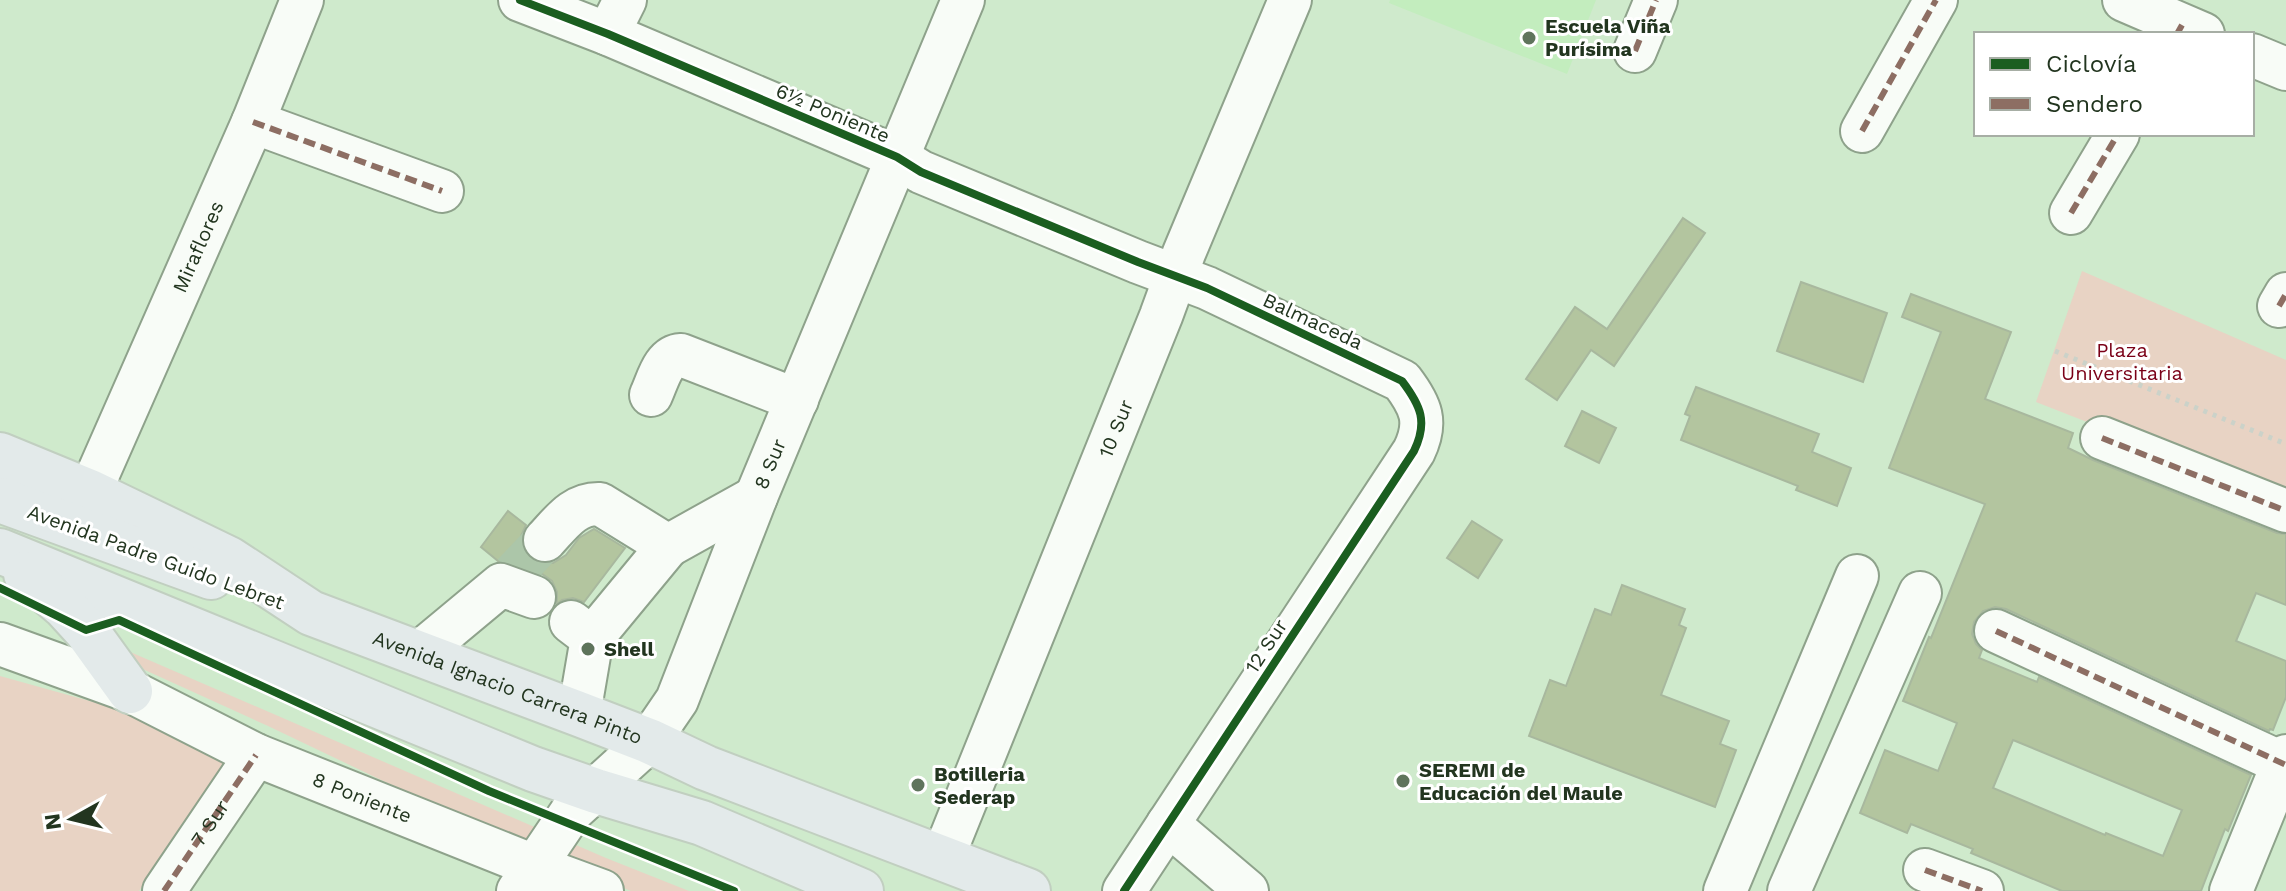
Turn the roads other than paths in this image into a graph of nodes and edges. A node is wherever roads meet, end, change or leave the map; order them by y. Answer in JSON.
{"nodes":[{"id":1,"x":302,"y":0,"type":"edge"},
{"id":2,"x":520,"y":0,"type":"edge"},
{"id":3,"x":963,"y":0,"type":"edge"},
{"id":4,"x":1290,"y":0,"type":"edge"},
{"id":5,"x":1656,"y":0,"type":"edge"},
{"id":6,"x":1936,"y":0,"type":"edge"},
{"id":7,"x":2124,"y":0,"type":"edge"},
{"id":8,"x":617,"y":17,"type":"edge"},
{"id":9,"x":2187,"y":31,"type":"edge"},
{"id":10,"x":1635,"y":51,"type":"dead end"},
{"id":11,"x":2254,"y":56,"type":"edge"},
{"id":12,"x":2286,"y":69,"type":"edge"},
{"id":13,"x":253,"y":122,"type":"junction"},
{"id":14,"x":1862,"y":131,"type":"dead end"},
{"id":15,"x":2117,"y":136,"type":"edge"},
{"id":16,"x":897,"y":157,"type":"junction"},
{"id":17,"x":442,"y":191,"type":"dead end"},
{"id":18,"x":2071,"y":213,"type":"dead end"},
{"id":19,"x":1176,"y":275,"type":"junction"},
{"id":20,"x":651,"y":395,"type":"dead end"},
{"id":21,"x":797,"y":400,"type":"junction"},
{"id":22,"x":1421,"y":414,"type":"joint"},
{"id":23,"x":2102,"y":438,"type":"dead end"},
{"id":24,"x":0,"y":455,"type":"edge"},
{"id":25,"x":90,"y":492,"type":"junction"},
{"id":26,"x":756,"y":497,"type":"junction"},
{"id":27,"x":0,"y":500,"type":"edge"},
{"id":28,"x":2286,"y":511,"type":"edge"},
{"id":29,"x":545,"y":540,"type":"tunnel mouth"},
{"id":30,"x":668,"y":546,"type":"junction"},
{"id":31,"x":0,"y":552,"type":"edge"},
{"id":32,"x":1857,"y":576,"type":"dead end"},
{"id":33,"x":516,"y":585,"type":"tunnel mouth"},
{"id":34,"x":1920,"y":593,"type":"dead end"},
{"id":35,"x":311,"y":613,"type":"junction"},
{"id":36,"x":1996,"y":631,"type":"dead end"},
{"id":37,"x":0,"y":644,"type":"edge"},
{"id":38,"x":418,"y":654,"type":"junction"},
{"id":39,"x":130,"y":691,"type":"junction"},
{"id":40,"x":579,"y":714,"type":"junction"},
{"id":41,"x":649,"y":741,"type":"junction"},
{"id":42,"x":256,"y":755,"type":"junction"},
{"id":43,"x":2285,"y":761,"type":"edge"},
{"id":44,"x":596,"y":791,"type":"junction"},
{"id":45,"x":1168,"y":824,"type":"junction"},
{"id":46,"x":943,"y":857,"type":"junction"},
{"id":47,"x":526,"y":879,"type":"edge"},
{"id":48,"x":1933,"y":880,"type":"edge"},
{"id":49,"x":164,"y":891,"type":"edge"},
{"id":50,"x":602,"y":891,"type":"edge"},
{"id":51,"x":861,"y":891,"type":"edge"},
{"id":52,"x":1028,"y":891,"type":"edge"},
{"id":53,"x":1124,"y":891,"type":"edge"},
{"id":54,"x":1247,"y":891,"type":"edge"},
{"id":55,"x":1725,"y":891,"type":"edge"},
{"id":56,"x":1789,"y":891,"type":"edge"},
{"id":57,"x":1982,"y":891,"type":"edge"},
{"id":58,"x":2231,"y":891,"type":"edge"}],
"edges":[{"from":1,"to":13,"type":"street","name":"Miraflores"},
{"from":2,"to":8,"type":"street","name":"6½ Poniente"},
{"from":3,"to":16,"type":"street","name":"8 Sur"},
{"from":4,"to":19,"type":"street","name":"10 Sur"},
{"from":5,"to":10,"type":"street"},
{"from":6,"to":14,"type":"street"},
{"from":7,"to":9,"type":"street"},
{"from":8,"to":16,"type":"street","name":"6½ Poniente"},
{"from":11,"to":12,"type":"street"},
{"from":13,"to":17,"type":"street"},
{"from":13,"to":25,"type":"street","name":"Miraflores"},
{"from":15,"to":18,"type":"street"},
{"from":16,"to":19,"type":"street","name":"6½ Poniente"},
{"from":16,"to":21,"type":"street","name":"8 Sur"},
{"from":19,"to":22,"type":"street","name":"Balmaceda"},
{"from":19,"to":46,"type":"street","name":"10 Sur"},
{"from":20,"to":21,"type":"street"},
{"from":21,"to":26,"type":"street","name":"8 Sur"},
{"from":22,"to":45,"type":"street","name":"12 Sur"},
{"from":23,"to":28,"type":"street"},
{"from":24,"to":25,"type":"main road","name":"Avenida Ignacio Carrera Pinto"},
{"from":25,"to":35,"type":"main road","name":"Avenida Ignacio Carrera Pinto"},
{"from":26,"to":30,"type":"street"},
{"from":26,"to":41,"type":"street","name":"8 Sur"},
{"from":27,"to":35,"type":"main road","name":"Avenida Padre Guido Lebret"},
{"from":29,"to":30,"type":"street"},
{"from":30,"to":40,"type":"street"},
{"from":31,"to":39,"type":"main road"},
{"from":31,"to":44,"type":"main road"},
{"from":32,"to":55,"type":"street"},
{"from":33,"to":38,"type":"street"},
{"from":34,"to":56,"type":"street"},
{"from":35,"to":38,"type":"main road","name":"Avenida Ignacio Carrera Pinto"},
{"from":36,"to":43,"type":"street"},
{"from":37,"to":39,"type":"street","name":"8 Poniente"},
{"from":38,"to":40,"type":"main road","name":"Avenida Ignacio Carrera Pinto"},
{"from":39,"to":42,"type":"street","name":"8 Poniente"},
{"from":40,"to":41,"type":"main road","name":"Avenida Ignacio Carrera Pinto"},
{"from":41,"to":44,"type":"street","name":"8 Sur"},
{"from":41,"to":46,"type":"main road","name":"Avenida Ignacio Carrera Pinto"},
{"from":42,"to":47,"type":"street","name":"8 Poniente"},
{"from":42,"to":49,"type":"street","name":"7 Sur"},
{"from":43,"to":58,"type":"street"},
{"from":44,"to":47,"type":"street","name":"8 Sur"},
{"from":44,"to":51,"type":"main road"},
{"from":45,"to":53,"type":"street","name":"12 Sur"},
{"from":45,"to":54,"type":"street"},
{"from":46,"to":52,"type":"main road","name":"Avenida Ignacio Carrera Pinto"},
{"from":47,"to":50,"type":"street","name":"8 Poniente"},
{"from":48,"to":57,"type":"street"}]}
